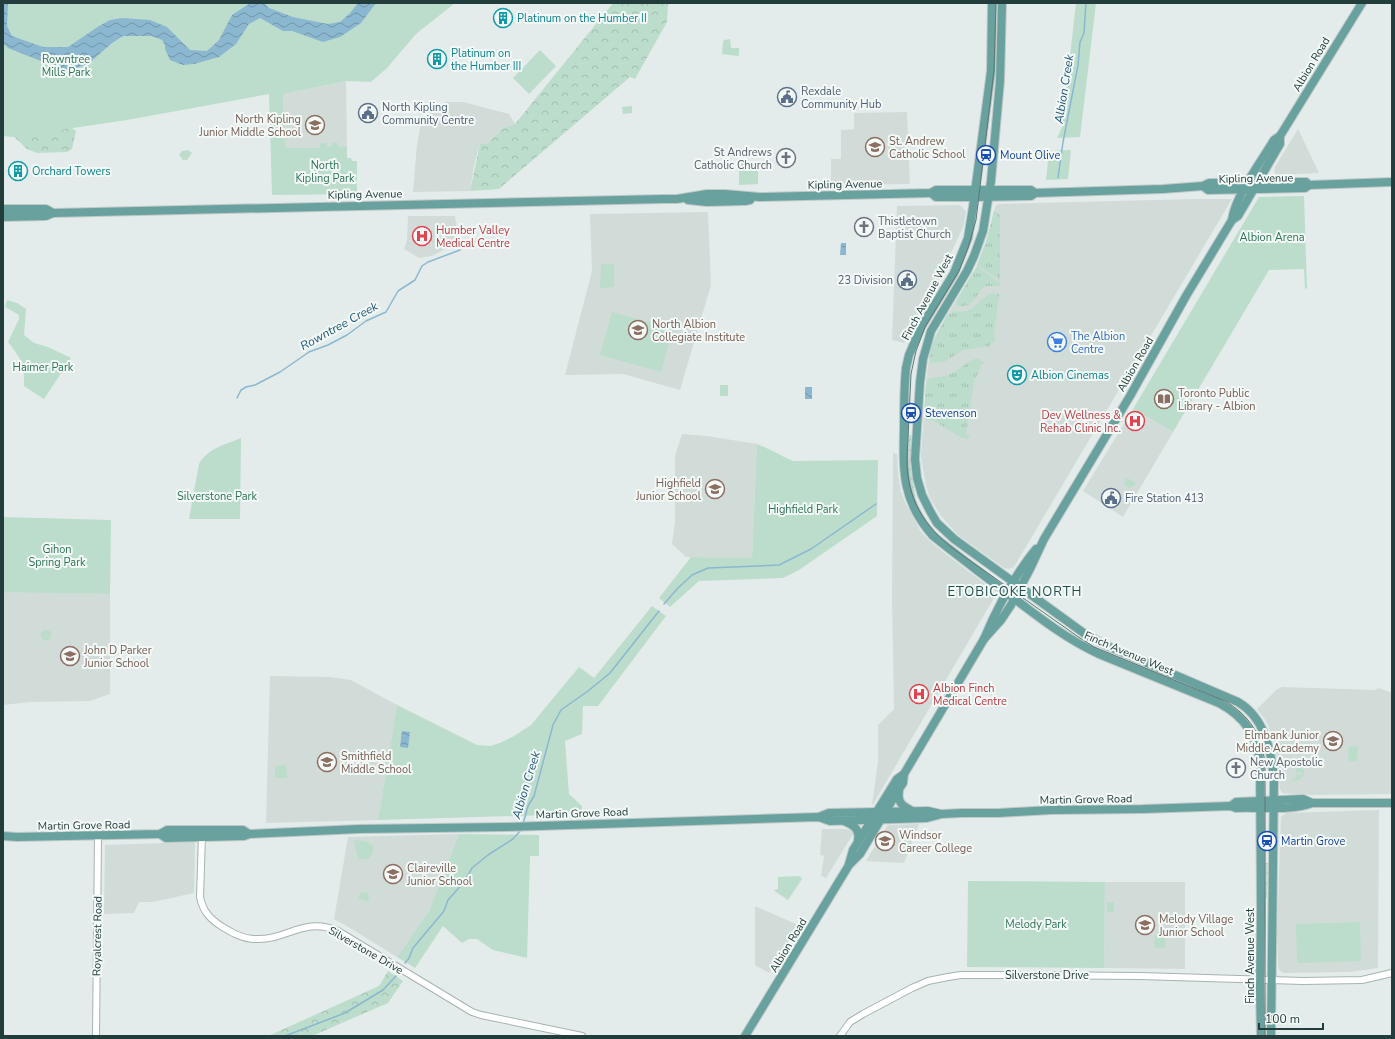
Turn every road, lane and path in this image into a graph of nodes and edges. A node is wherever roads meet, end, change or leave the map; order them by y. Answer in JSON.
{"nodes":[{"id":1,"x":992,"y":3,"type":"edge"},
{"id":2,"x":1002,"y":3,"type":"edge"},
{"id":3,"x":1362,"y":3,"type":"edge"},
{"id":4,"x":1280,"y":136,"type":"junction"},
{"id":5,"x":1271,"y":160,"type":"junction"},
{"id":6,"x":1280,"y":182,"type":"junction"},
{"id":7,"x":1392,"y":182,"type":"edge"},
{"id":8,"x":1309,"y":185,"type":"junction"},
{"id":9,"x":1203,"y":186,"type":"junction"},
{"id":10,"x":1247,"y":186,"type":"junction"},
{"id":11,"x":1256,"y":186,"type":"junction"},
{"id":12,"x":1220,"y":190,"type":"junction"},
{"id":13,"x":990,"y":193,"type":"junction"},
{"id":14,"x":975,"y":194,"type":"junction"},
{"id":15,"x":3,"y":209,"type":"edge"},
{"id":16,"x":53,"y":213,"type":"junction"},
{"id":17,"x":1233,"y":216,"type":"junction"},
{"id":18,"x":3,"y":217,"type":"edge"},
{"id":19,"x":1017,"y":584,"type":"junction"},
{"id":20,"x":1007,"y":593,"type":"junction"},
{"id":21,"x":1014,"y":598,"type":"junction"},
{"id":22,"x":984,"y":639,"type":"junction"},
{"id":23,"x":904,"y":774,"type":"junction"},
{"id":24,"x":899,"y":789,"type":"junction"},
{"id":25,"x":1392,"y":803,"type":"edge"},
{"id":26,"x":1260,"y":804,"type":"junction"},
{"id":27,"x":1274,"y":804,"type":"junction"},
{"id":28,"x":912,"y":811,"type":"junction"},
{"id":29,"x":881,"y":814,"type":"junction"},
{"id":30,"x":942,"y":814,"type":"junction"},
{"id":31,"x":819,"y":817,"type":"junction"},
{"id":32,"x":872,"y":819,"type":"junction"},
{"id":33,"x":841,"y":820,"type":"junction"},
{"id":34,"x":202,"y":834,"type":"junction"},
{"id":35,"x":98,"y":836,"type":"junction"},
{"id":36,"x":5,"y":837,"type":"edge"},
{"id":37,"x":858,"y":842,"type":"junction"},
{"id":38,"x":849,"y":866,"type":"junction"},
{"id":39,"x":1392,"y":973,"type":"edge"},
{"id":40,"x":1260,"y":980,"type":"junction"},
{"id":41,"x":1272,"y":980,"type":"junction"},
{"id":42,"x":96,"y":1036,"type":"edge"},
{"id":43,"x":582,"y":1036,"type":"edge"},
{"id":44,"x":745,"y":1036,"type":"edge"},
{"id":45,"x":840,"y":1036,"type":"edge"},
{"id":46,"x":1261,"y":1036,"type":"edge"},
{"id":47,"x":1271,"y":1036,"type":"edge"}],
"edges":[{"from":1,"to":14,"type":"main road","name":"Finch Avenue West"},
{"from":2,"to":13,"type":"main road","name":"Finch Avenue West"},
{"from":3,"to":4,"type":"main road","name":"Albion Road"},
{"from":4,"to":5,"type":"main road","name":"Albion Road"},
{"from":4,"to":10,"type":"main road","name":"Albion Road"},
{"from":5,"to":6,"type":"main road"},
{"from":5,"to":11,"type":"main road","name":"Albion Road"},
{"from":6,"to":8,"type":"main road","name":"Kipling Avenue"},
{"from":6,"to":11,"type":"main road","name":"Kipling Avenue"},
{"from":7,"to":8,"type":"main road","name":"Kipling Avenue"},
{"from":8,"to":11,"type":"main road","name":"Kipling Avenue"},
{"from":9,"to":10,"type":"main road","name":"Kipling Avenue"},
{"from":9,"to":12,"type":"main road","name":"Kipling Avenue"},
{"from":9,"to":13,"type":"main road","name":"Kipling Avenue"},
{"from":10,"to":11,"type":"main road","name":"Kipling Avenue"},
{"from":10,"to":12,"type":"main road","name":"Kipling Avenue"},
{"from":10,"to":17,"type":"main road","name":"Albion Road"},
{"from":11,"to":17,"type":"main road","name":"Albion Road"},
{"from":12,"to":17,"type":"main road"},
{"from":13,"to":14,"type":"main road","name":"Kipling Avenue"},
{"from":13,"to":19,"type":"main road","name":"Finch Avenue West"},
{"from":14,"to":16,"type":"main road","name":"Kipling Avenue"},
{"from":14,"to":20,"type":"main road","name":"Finch Avenue West"},
{"from":15,"to":16,"type":"main road","name":"Kipling Avenue"},
{"from":16,"to":18,"type":"main road","name":"Kipling Avenue"},
{"from":17,"to":19,"type":"main road","name":"Albion Road"},
{"from":19,"to":20,"type":"main road","name":"Albion Road"},
{"from":19,"to":21,"type":"main road","name":"Albion Road"},
{"from":19,"to":27,"type":"main road","name":"Finch Avenue West"},
{"from":20,"to":21,"type":"main road","name":"Finch Avenue West"},
{"from":20,"to":22,"type":"main road","name":"Albion Road"},
{"from":21,"to":22,"type":"main road","name":"Albion Road"},
{"from":21,"to":26,"type":"main road","name":"Finch Avenue West"},
{"from":22,"to":23,"type":"main road","name":"Albion Road"},
{"from":23,"to":24,"type":"main road","name":"Albion Road"},
{"from":23,"to":29,"type":"main road","name":"Albion Road"},
{"from":24,"to":28,"type":"main road"},
{"from":24,"to":29,"type":"main road","name":"Albion Road"},
{"from":25,"to":27,"type":"main road","name":"Martin Grove Road"},
{"from":26,"to":27,"type":"main road","name":"Martin Grove Road"},
{"from":26,"to":30,"type":"main road","name":"Martin Grove Road"},
{"from":26,"to":40,"type":"main road","name":"Finch Avenue West"},
{"from":27,"to":41,"type":"main road","name":"Finch Avenue West"},
{"from":28,"to":29,"type":"main road","name":"Martin Grove Road"},
{"from":28,"to":30,"type":"main road","name":"Martin Grove Road"},
{"from":29,"to":30,"type":"main road","name":"Martin Grove Road"},
{"from":29,"to":31,"type":"main road","name":"Martin Grove Road"},
{"from":29,"to":32,"type":"main road","name":"Martin Grove Road"},
{"from":29,"to":38,"type":"main road","name":"Albion Road"},
{"from":31,"to":33,"type":"main road","name":"Martin Grove Road"},
{"from":31,"to":34,"type":"main road","name":"Martin Grove Road"},
{"from":32,"to":33,"type":"main road","name":"Martin Grove Road"},
{"from":32,"to":37,"type":"main road","name":"Albion Road"},
{"from":33,"to":37,"type":"main road"},
{"from":34,"to":35,"type":"main road","name":"Martin Grove Road"},
{"from":34,"to":43,"type":"street","name":"Silverstone Drive"},
{"from":35,"to":36,"type":"main road","name":"Martin Grove Road"},
{"from":35,"to":42,"type":"street","name":"Royalcrest Road"},
{"from":37,"to":38,"type":"main road","name":"Albion Road"},
{"from":38,"to":44,"type":"main road","name":"Albion Road"},
{"from":39,"to":41,"type":"street","name":"Silverstone Drive"},
{"from":40,"to":41,"type":"street","name":"Silverstone Drive"},
{"from":40,"to":45,"type":"street","name":"Silverstone Drive"},
{"from":40,"to":46,"type":"main road","name":"Finch Avenue West"},
{"from":41,"to":47,"type":"main road","name":"Finch Avenue West"}]}
